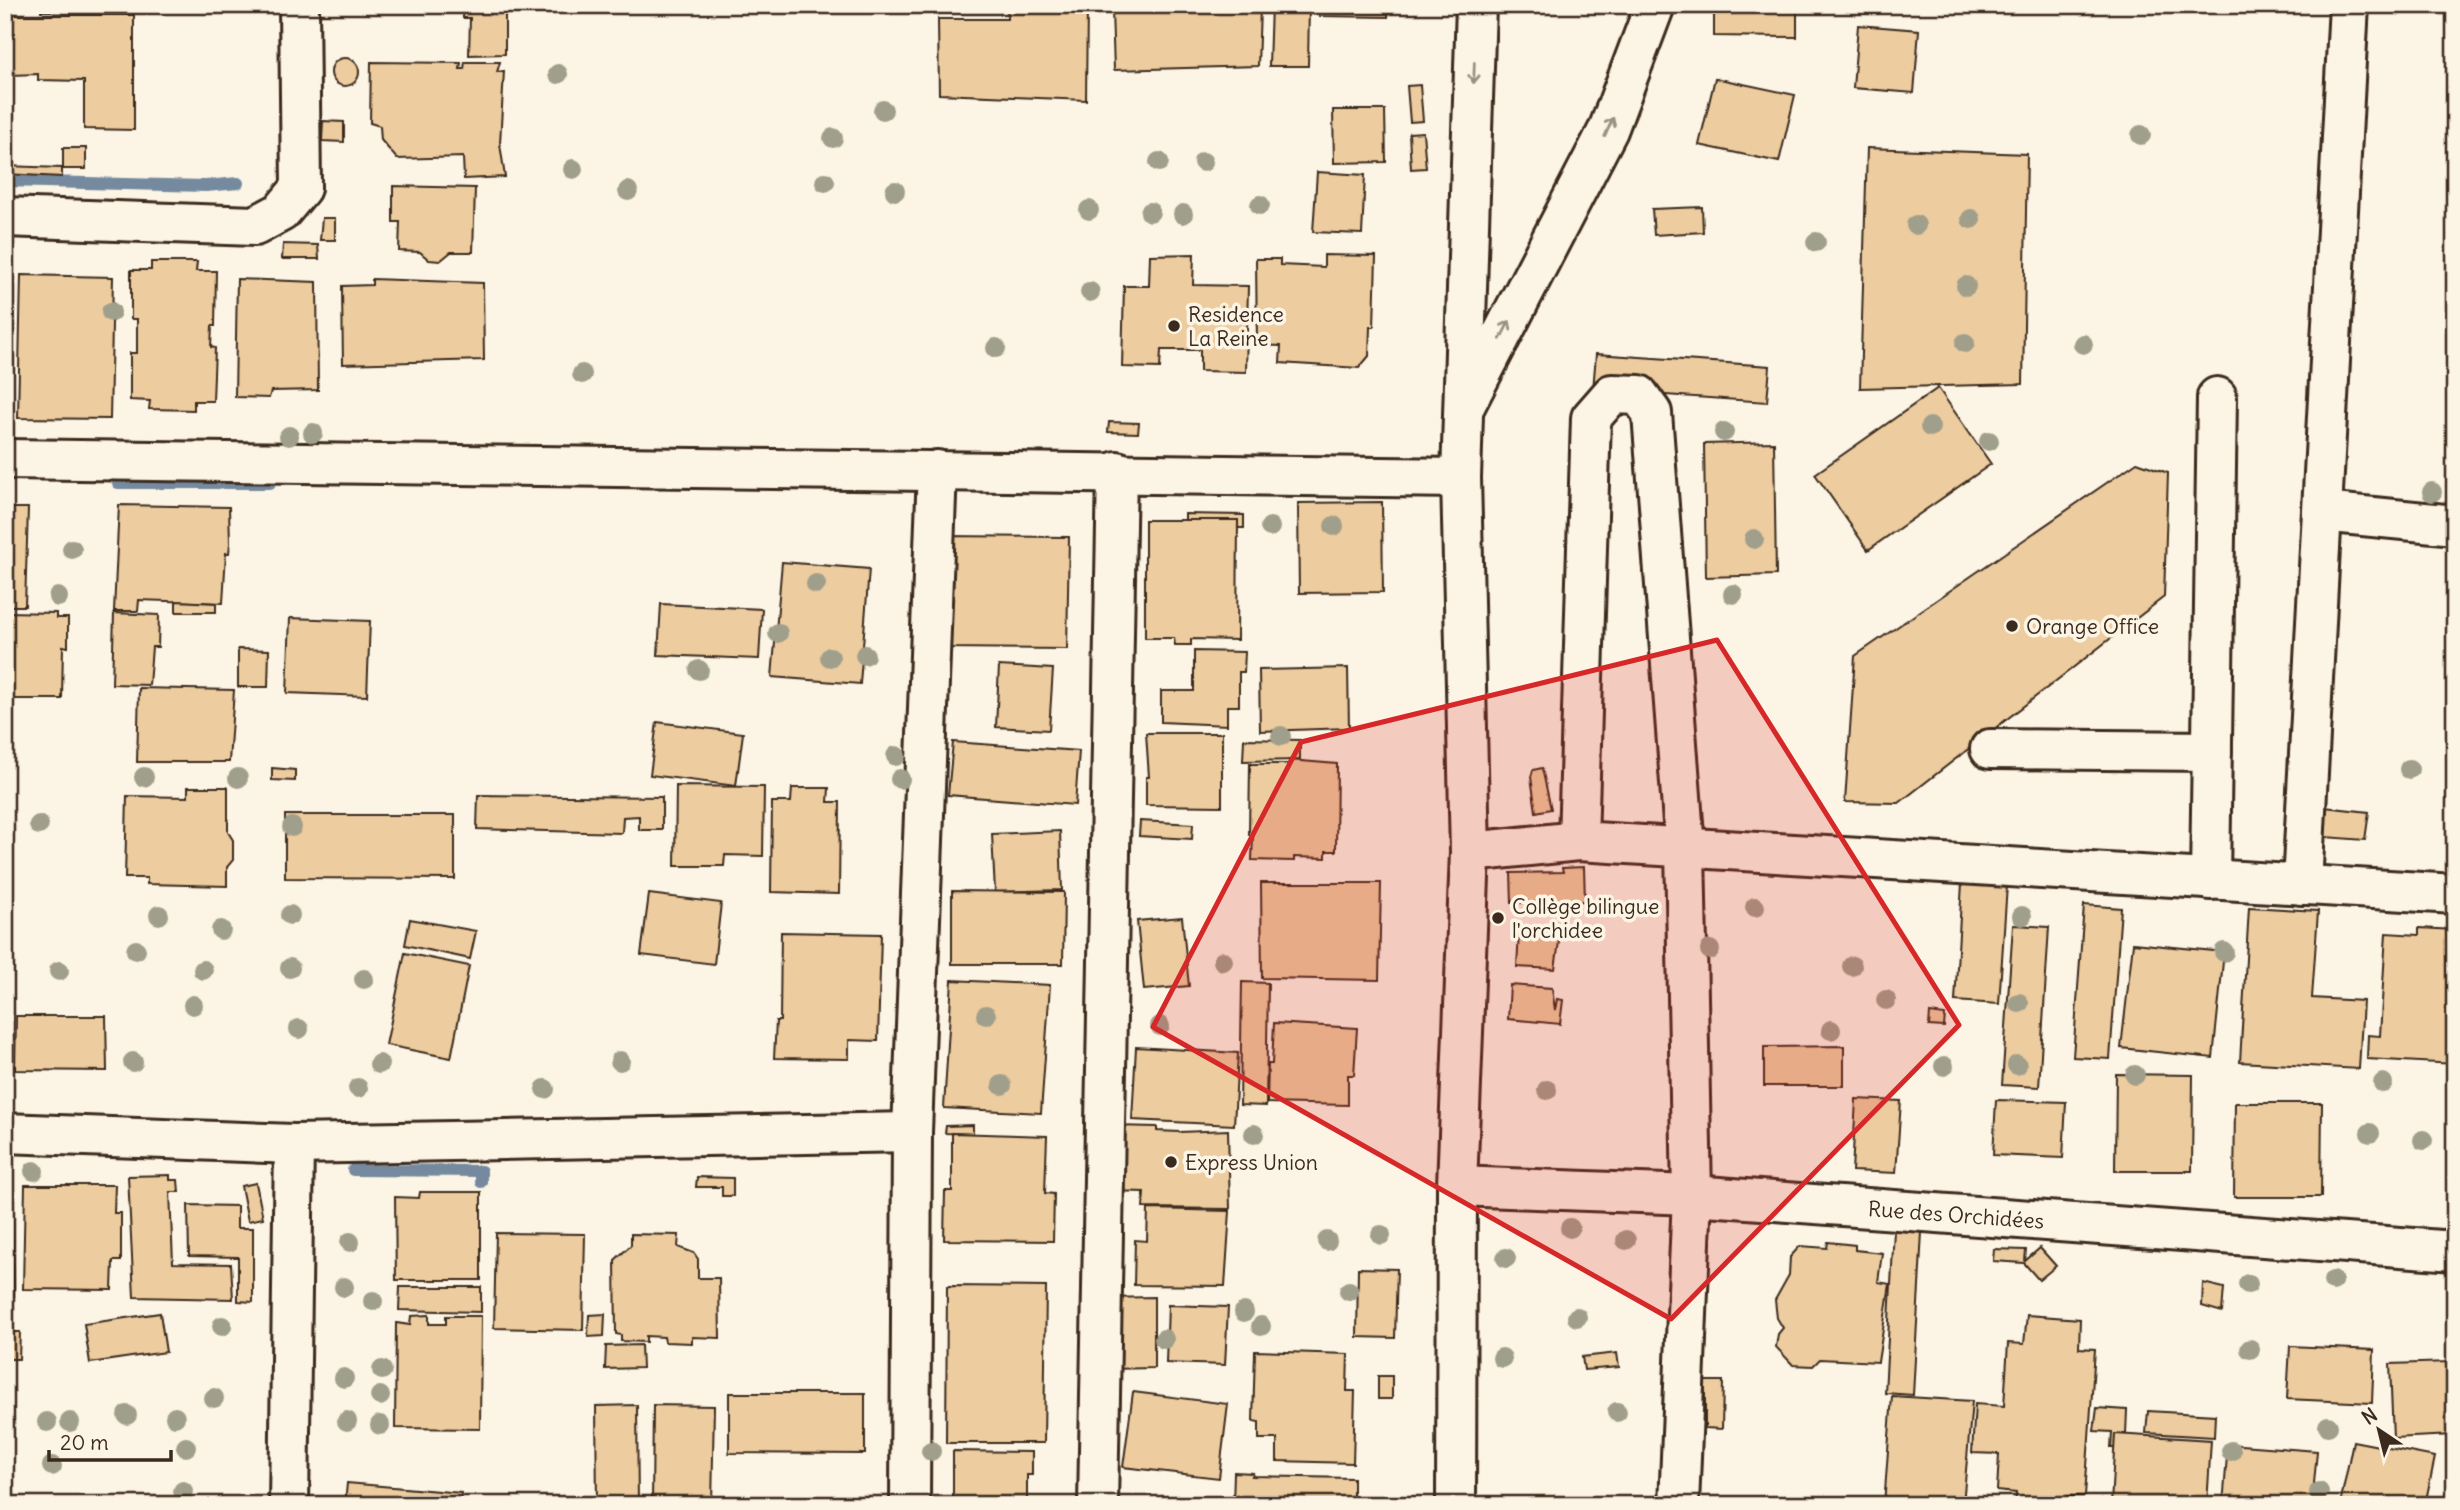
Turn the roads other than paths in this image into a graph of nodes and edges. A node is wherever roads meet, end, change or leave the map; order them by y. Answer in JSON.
{"nodes":[{"id":1,"x":299,"y":5,"type":"edge"},
{"id":2,"x":1476,"y":5,"type":"edge"},
{"id":3,"x":1655,"y":5,"type":"edge"},
{"id":4,"x":2349,"y":5,"type":"edge"},
{"id":5,"x":5,"y":217,"type":"edge"},
{"id":6,"x":2217,"y":397,"type":"dead end"},
{"id":7,"x":1462,"y":412,"type":"junction"},
{"id":8,"x":5,"y":459,"type":"edge"},
{"id":9,"x":937,"y":470,"type":"junction"},
{"id":10,"x":1117,"y":471,"type":"junction"},
{"id":11,"x":1461,"y":478,"type":"junction"},
{"id":12,"x":2322,"y":512,"type":"junction"},
{"id":13,"x":2455,"y":525,"type":"edge"},
{"id":14,"x":1990,"y":749,"type":"dead end"},
{"id":15,"x":2213,"y":751,"type":"junction"},
{"id":16,"x":1578,"y":841,"type":"junction"},
{"id":17,"x":1685,"y":849,"type":"junction"},
{"id":18,"x":1470,"y":852,"type":"junction"},
{"id":19,"x":2210,"y":880,"type":"junction"},
{"id":20,"x":2302,"y":885,"type":"junction"},
{"id":21,"x":2455,"y":894,"type":"edge"},
{"id":22,"x":912,"y":1132,"type":"junction"},
{"id":23,"x":5,"y":1133,"type":"edge"},
{"id":24,"x":294,"y":1144,"type":"junction"},
{"id":25,"x":1457,"y":1186,"type":"junction"},
{"id":26,"x":1692,"y":1195,"type":"junction"},
{"id":27,"x":2455,"y":1251,"type":"edge"},
{"id":28,"x":289,"y":1505,"type":"edge"},
{"id":29,"x":910,"y":1505,"type":"edge"},
{"id":30,"x":1098,"y":1505,"type":"edge"},
{"id":31,"x":1456,"y":1505,"type":"edge"},
{"id":32,"x":1679,"y":1505,"type":"edge"}],
"edges":[{"from":1,"to":5,"type":"street"},
{"from":2,"to":7,"type":"street","one_way":true},
{"from":7,"to":3,"type":"street","one_way":true},
{"from":4,"to":12,"type":"street"},
{"from":6,"to":15,"type":"street"},
{"from":7,"to":11,"type":"street"},
{"from":8,"to":9,"type":"street"},
{"from":9,"to":10,"type":"street"},
{"from":9,"to":22,"type":"street"},
{"from":10,"to":11,"type":"street"},
{"from":10,"to":30,"type":"street"},
{"from":11,"to":18,"type":"street"},
{"from":12,"to":13,"type":"street"},
{"from":12,"to":20,"type":"street"},
{"from":14,"to":15,"type":"street"},
{"from":15,"to":19,"type":"street"},
{"from":16,"to":17,"type":"street"},
{"from":16,"to":17,"type":"street"},
{"from":16,"to":18,"type":"street"},
{"from":17,"to":19,"type":"street"},
{"from":17,"to":26,"type":"street"},
{"from":18,"to":25,"type":"street"},
{"from":19,"to":20,"type":"street"},
{"from":20,"to":21,"type":"street"},
{"from":22,"to":24,"type":"street"},
{"from":22,"to":29,"type":"street"},
{"from":23,"to":24,"type":"street"},
{"from":24,"to":28,"type":"street"},
{"from":25,"to":26,"type":"street","name":"Rue des Orchidées"},
{"from":25,"to":31,"type":"street"},
{"from":26,"to":27,"type":"street","name":"Rue des Orchidées"},
{"from":26,"to":32,"type":"street"}]}
